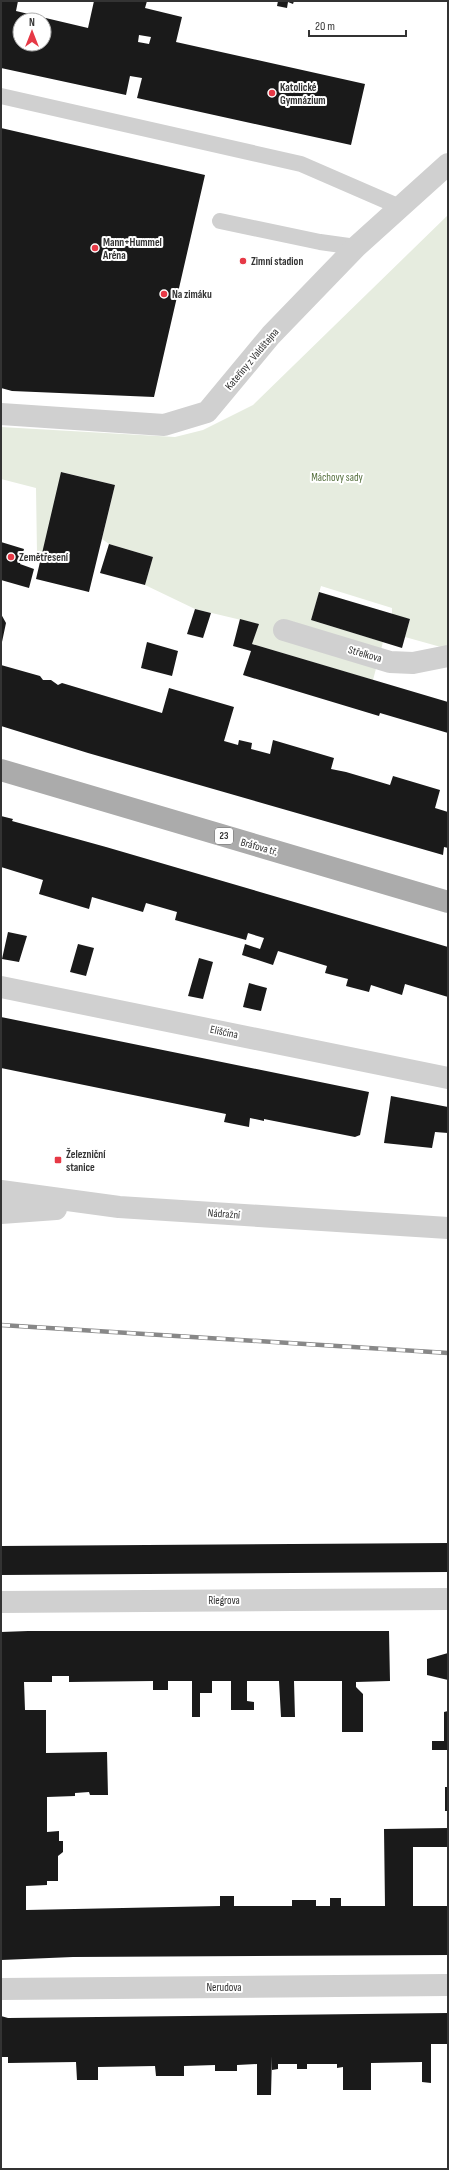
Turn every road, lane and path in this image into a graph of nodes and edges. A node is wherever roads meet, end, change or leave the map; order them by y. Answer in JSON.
{"nodes":[{"id":1,"x":1,"y":96,"type":"edge"},
{"id":2,"x":448,"y":164,"type":"edge"},
{"id":3,"x":400,"y":207,"type":"junction"},
{"id":4,"x":220,"y":221,"type":"dead end"},
{"id":5,"x":356,"y":247,"type":"junction"},
{"id":6,"x":1,"y":414,"type":"edge"},
{"id":7,"x":284,"y":630,"type":"dead end"},
{"id":8,"x":448,"y":656,"type":"edge"},
{"id":9,"x":1,"y":770,"type":"edge"},
{"id":10,"x":448,"y":902,"type":"edge"},
{"id":11,"x":1,"y":987,"type":"edge"},
{"id":12,"x":448,"y":1078,"type":"edge"},
{"id":13,"x":1,"y":1191,"type":"edge"},
{"id":14,"x":119,"y":1207,"type":"junction"},
{"id":15,"x":1,"y":1213,"type":"edge"},
{"id":16,"x":448,"y":1228,"type":"edge"},
{"id":17,"x":448,"y":1599,"type":"edge"},
{"id":18,"x":1,"y":1602,"type":"edge"},
{"id":19,"x":448,"y":1985,"type":"edge"},
{"id":20,"x":1,"y":1989,"type":"edge"}],
"edges":[{"from":1,"to":3,"type":"lane"},
{"from":2,"to":3,"type":"street","name":"Kateřiny z Valdštejna"},
{"from":3,"to":5,"type":"street","name":"Kateřiny z Valdštejna"},
{"from":4,"to":5,"type":"lane"},
{"from":5,"to":6,"type":"street","name":"Kateřiny z Valdštejna"},
{"from":7,"to":8,"type":"street","name":"Střelkova"},
{"from":9,"to":10,"type":"main road","name":"Bráfova tř.","number":"23"},
{"from":11,"to":12,"type":"street","name":"Eliščina"},
{"from":13,"to":14,"type":"street","name":"Nádražní"},
{"from":14,"to":15,"type":"street"},
{"from":14,"to":16,"type":"street","name":"Nádražní"},
{"from":17,"to":18,"type":"street","name":"Riegrova"},
{"from":19,"to":20,"type":"street","name":"Nerudova"}]}
